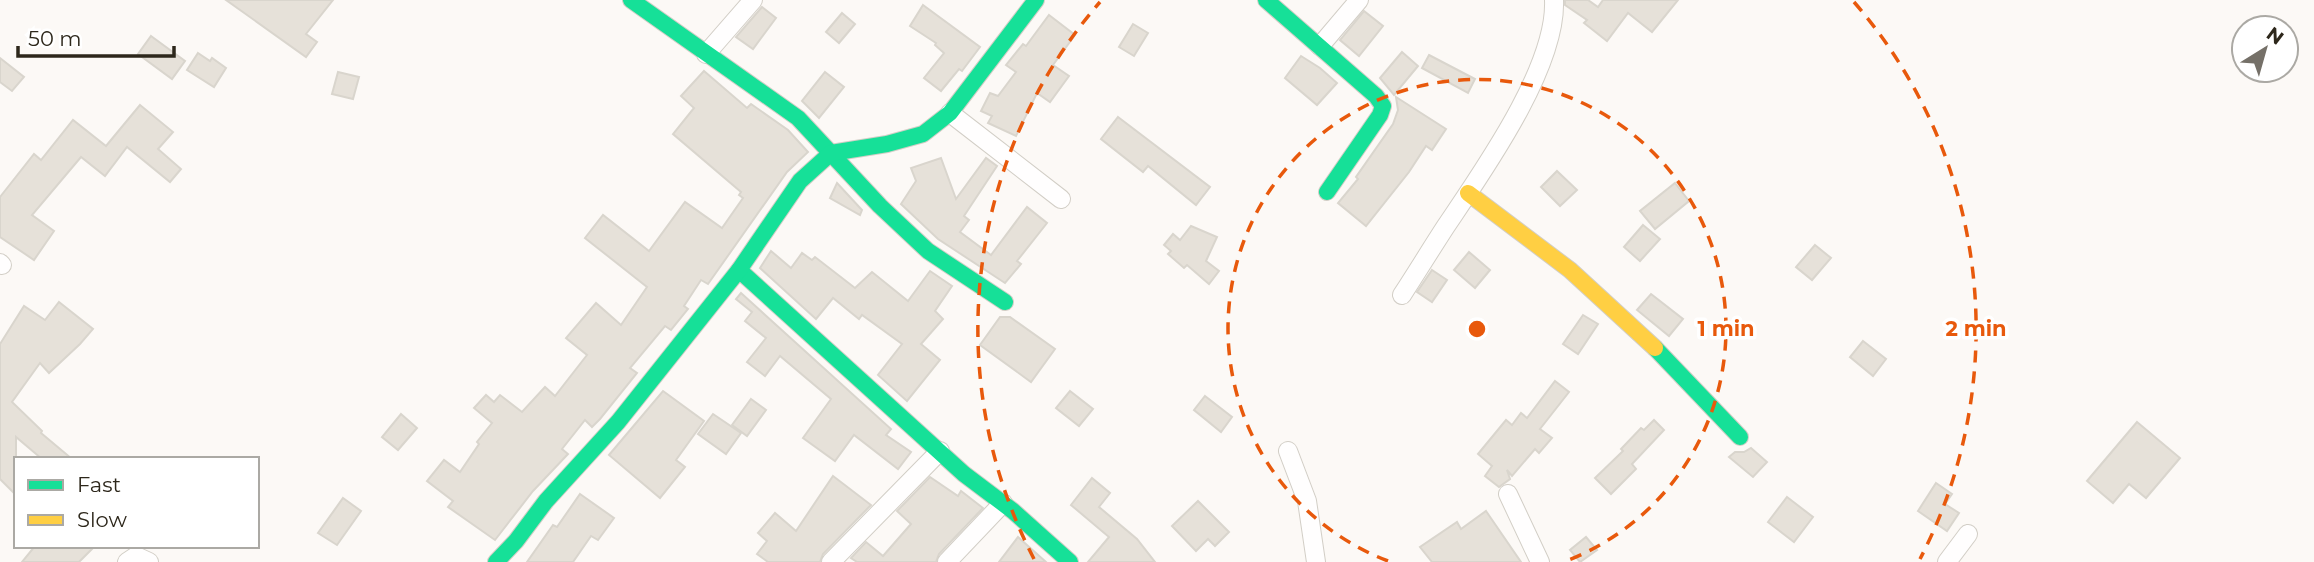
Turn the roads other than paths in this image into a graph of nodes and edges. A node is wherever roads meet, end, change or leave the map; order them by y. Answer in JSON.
{"nodes":[{"id":1,"x":631,"y":0,"type":"edge"},
{"id":2,"x":752,"y":0,"type":"edge"},
{"id":3,"x":1036,"y":0,"type":"edge"},
{"id":4,"x":1266,"y":0,"type":"edge"},
{"id":5,"x":1359,"y":0,"type":"edge"},
{"id":6,"x":1553,"y":0,"type":"edge"},
{"id":7,"x":1320,"y":46,"type":"junction"},
{"id":8,"x":706,"y":54,"type":"junction"},
{"id":9,"x":950,"y":113,"type":"junction"},
{"id":10,"x":831,"y":153,"type":"junction"},
{"id":11,"x":1326,"y":192,"type":"dead end"},
{"id":12,"x":1468,"y":193,"type":"junction"},
{"id":13,"x":1061,"y":199,"type":"dead end"},
{"id":14,"x":739,"y":270,"type":"junction"},
{"id":15,"x":1402,"y":295,"type":"dead end"},
{"id":16,"x":1004,"y":302,"type":"dead end"},
{"id":17,"x":1740,"y":437,"type":"dead end"},
{"id":18,"x":1288,"y":451,"type":"dead end"},
{"id":19,"x":940,"y":452,"type":"junction"},
{"id":20,"x":1508,"y":494,"type":"dead end"},
{"id":21,"x":1003,"y":503,"type":"junction"},
{"id":22,"x":1968,"y":534,"type":"dead end"},
{"id":23,"x":127,"y":562,"type":"edge"},
{"id":24,"x":149,"y":562,"type":"edge"},
{"id":25,"x":496,"y":562,"type":"edge"},
{"id":26,"x":831,"y":562,"type":"edge"},
{"id":27,"x":947,"y":562,"type":"edge"},
{"id":28,"x":1070,"y":562,"type":"edge"},
{"id":29,"x":1316,"y":562,"type":"edge"},
{"id":30,"x":1540,"y":562,"type":"edge"},
{"id":31,"x":1947,"y":562,"type":"edge"}],
"edges":[{"from":1,"to":8,"type":"street"},
{"from":2,"to":8,"type":"street"},
{"from":3,"to":9,"type":"street"},
{"from":4,"to":7,"type":"street"},
{"from":5,"to":7,"type":"street"},
{"from":6,"to":12,"type":"street"},
{"from":7,"to":11,"type":"street"},
{"from":8,"to":10,"type":"street"},
{"from":9,"to":10,"type":"street"},
{"from":9,"to":13,"type":"street"},
{"from":10,"to":14,"type":"street"},
{"from":10,"to":16,"type":"street"},
{"from":12,"to":15,"type":"street"},
{"from":12,"to":17,"type":"street"},
{"from":14,"to":19,"type":"street"},
{"from":14,"to":25,"type":"street"},
{"from":18,"to":29,"type":"street"},
{"from":19,"to":21,"type":"street"},
{"from":19,"to":26,"type":"street"},
{"from":20,"to":30,"type":"street"},
{"from":21,"to":27,"type":"street"},
{"from":21,"to":28,"type":"street"},
{"from":22,"to":31,"type":"street"},
{"from":23,"to":24,"type":"street"}]}
